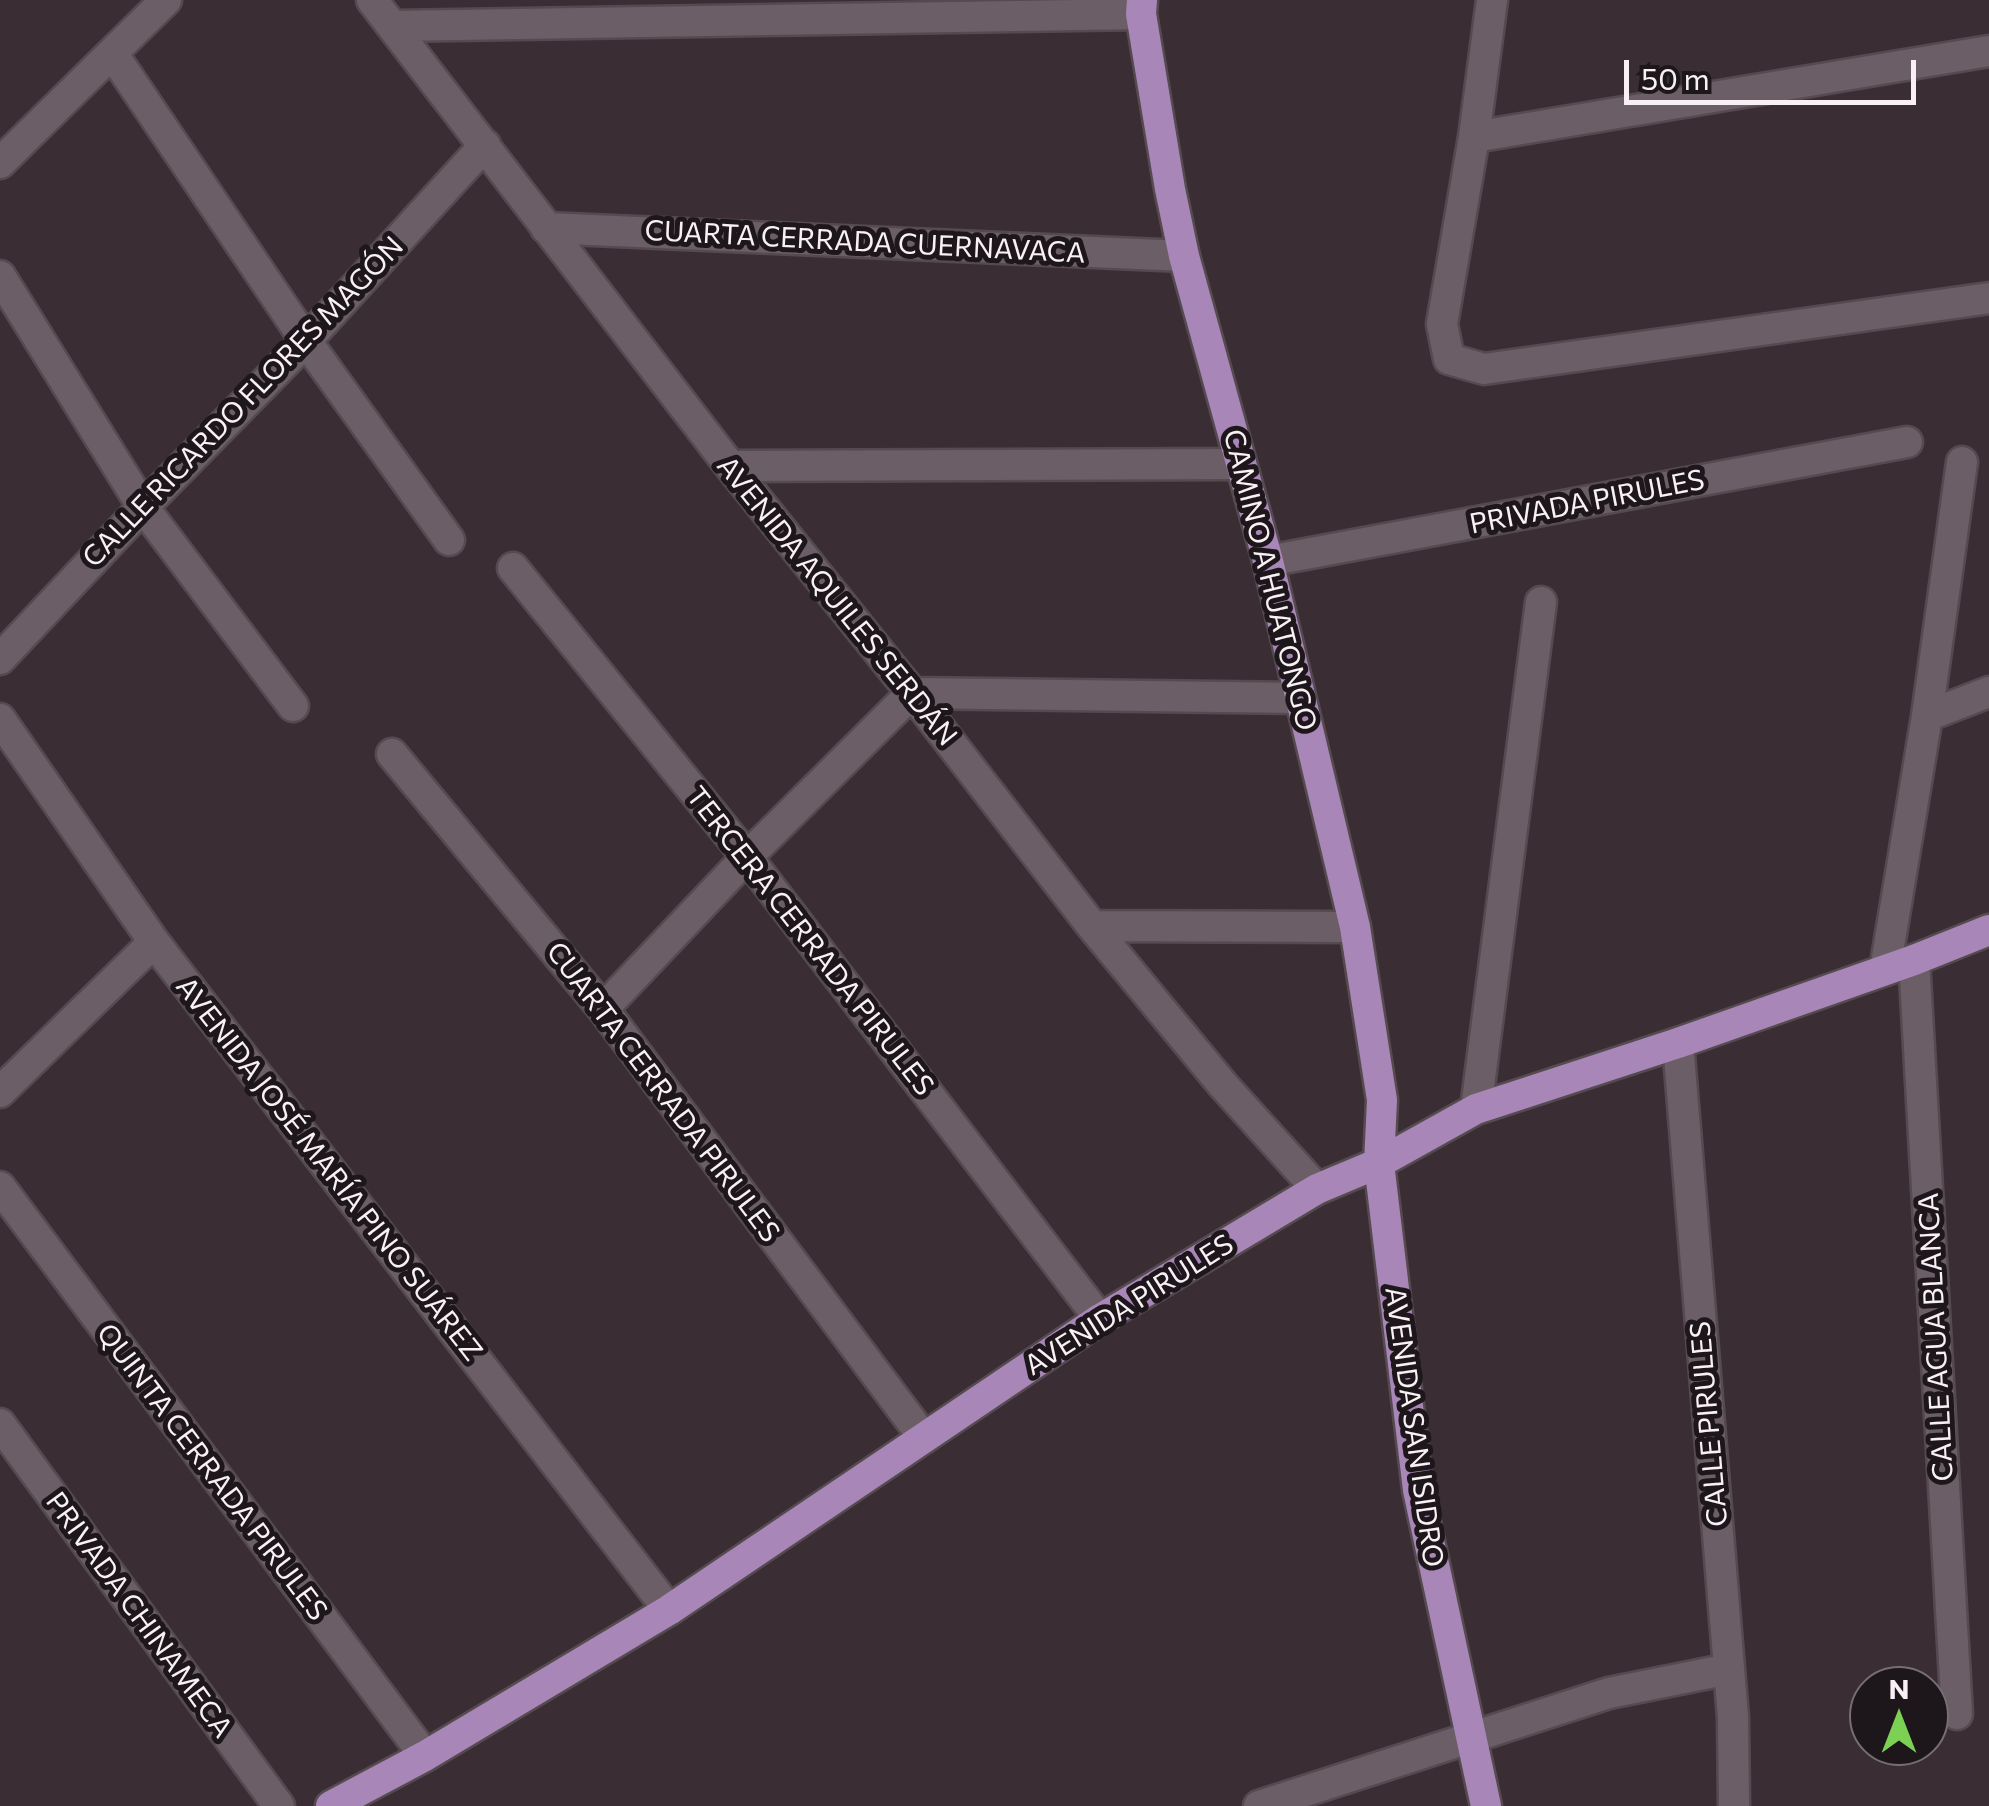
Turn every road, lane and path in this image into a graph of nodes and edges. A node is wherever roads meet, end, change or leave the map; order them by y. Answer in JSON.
{"nodes":[{"id":1,"x":166,"y":0,"type":"edge"},
{"id":2,"x":372,"y":0,"type":"edge"},
{"id":3,"x":1492,"y":0,"type":"edge"},
{"id":4,"x":1141,"y":7,"type":"edge"},
{"id":5,"x":394,"y":26,"type":"junction"},
{"id":6,"x":1989,"y":51,"type":"edge"},
{"id":7,"x":112,"y":53,"type":"junction"},
{"id":8,"x":1474,"y":136,"type":"junction"},
{"id":9,"x":485,"y":145,"type":"junction"},
{"id":10,"x":0,"y":164,"type":"edge"},
{"id":11,"x":546,"y":228,"type":"junction"},
{"id":12,"x":1184,"y":256,"type":"junction"},
{"id":13,"x":0,"y":276,"type":"edge"},
{"id":14,"x":1989,"y":298,"type":"edge"},
{"id":15,"x":306,"y":341,"type":"junction"},
{"id":16,"x":1907,"y":442,"type":"dead end"},
{"id":17,"x":1962,"y":462,"type":"dead end"},
{"id":18,"x":1241,"y":464,"type":"junction"},
{"id":19,"x":730,"y":466,"type":"junction"},
{"id":20,"x":143,"y":506,"type":"junction"},
{"id":21,"x":449,"y":540,"type":"dead end"},
{"id":22,"x":1268,"y":561,"type":"junction"},
{"id":23,"x":513,"y":568,"type":"dead end"},
{"id":24,"x":1541,"y":602,"type":"dead end"},
{"id":25,"x":0,"y":659,"type":"edge"},
{"id":26,"x":1989,"y":692,"type":"edge"},
{"id":27,"x":912,"y":693,"type":"junction"},
{"id":28,"x":1300,"y":698,"type":"junction"},
{"id":29,"x":293,"y":706,"type":"dead end"},
{"id":30,"x":1927,"y":716,"type":"junction"},
{"id":31,"x":0,"y":719,"type":"edge"},
{"id":32,"x":392,"y":754,"type":"dead end"},
{"id":33,"x":748,"y":857,"type":"junction"},
{"id":34,"x":1092,"y":926,"type":"junction"},
{"id":35,"x":1354,"y":927,"type":"junction"},
{"id":36,"x":1989,"y":930,"type":"edge"},
{"id":37,"x":154,"y":942,"type":"junction"},
{"id":38,"x":1899,"y":965,"type":"junction"},
{"id":39,"x":603,"y":1008,"type":"junction"},
{"id":40,"x":1678,"y":1043,"type":"junction"},
{"id":41,"x":0,"y":1092,"type":"edge"},
{"id":42,"x":1476,"y":1110,"type":"junction"},
{"id":43,"x":1379,"y":1164,"type":"junction"},
{"id":44,"x":0,"y":1187,"type":"edge"},
{"id":45,"x":1317,"y":1189,"type":"junction"},
{"id":46,"x":1100,"y":1320,"type":"junction"},
{"id":47,"x":0,"y":1424,"type":"edge"},
{"id":48,"x":924,"y":1438,"type":"junction"},
{"id":49,"x":669,"y":1610,"type":"junction"},
{"id":50,"x":1729,"y":1669,"type":"junction"},
{"id":51,"x":1958,"y":1714,"type":"dead end"},
{"id":52,"x":1470,"y":1738,"type":"junction"},
{"id":53,"x":425,"y":1756,"type":"junction"},
{"id":54,"x":279,"y":1806,"type":"edge"},
{"id":55,"x":331,"y":1806,"type":"edge"},
{"id":56,"x":1259,"y":1806,"type":"edge"},
{"id":57,"x":1486,"y":1806,"type":"edge"},
{"id":58,"x":1734,"y":1806,"type":"edge"}],
"edges":[{"from":1,"to":7,"type":"street"},
{"from":2,"to":5,"type":"street","name":"AVENIDA AQUILES SERDÁN"},
{"from":3,"to":8,"type":"street"},
{"from":4,"to":5,"type":"street"},
{"from":4,"to":12,"type":"main road","name":"CAMINO A HUATONGO"},
{"from":5,"to":9,"type":"street","name":"AVENIDA AQUILES SERDÁN"},
{"from":6,"to":8,"type":"street"},
{"from":7,"to":10,"type":"street"},
{"from":7,"to":15,"type":"street"},
{"from":8,"to":14,"type":"street"},
{"from":9,"to":11,"type":"street","name":"AVENIDA AQUILES SERDÁN"},
{"from":9,"to":15,"type":"street","name":"CALLE RICARDO FLORES MAGÓN"},
{"from":11,"to":12,"type":"street","name":"CUARTA CERRADA CUERNAVACA"},
{"from":11,"to":19,"type":"street","name":"AVENIDA AQUILES SERDÁN"},
{"from":12,"to":18,"type":"main road","name":"CAMINO A HUATONGO"},
{"from":13,"to":20,"type":"street"},
{"from":15,"to":20,"type":"street","name":"CALLE RICARDO FLORES MAGÓN"},
{"from":15,"to":21,"type":"street"},
{"from":16,"to":22,"type":"street","name":"PRIVADA PIRULES"},
{"from":17,"to":30,"type":"street","name":"CALLE AGUA BLANCA"},
{"from":18,"to":19,"type":"street"},
{"from":18,"to":22,"type":"main road","name":"CAMINO A HUATONGO"},
{"from":19,"to":27,"type":"street","name":"AVENIDA AQUILES SERDÁN"},
{"from":20,"to":25,"type":"street","name":"CALLE RICARDO FLORES MAGÓN"},
{"from":20,"to":29,"type":"street"},
{"from":22,"to":28,"type":"main road","name":"CAMINO A HUATONGO"},
{"from":23,"to":33,"type":"street","name":"TERCERA CERRADA PIRULES"},
{"from":24,"to":42,"type":"street"},
{"from":26,"to":30,"type":"street"},
{"from":27,"to":28,"type":"street"},
{"from":27,"to":33,"type":"street"},
{"from":27,"to":34,"type":"street","name":"AVENIDA AQUILES SERDÁN"},
{"from":28,"to":35,"type":"main road","name":"CAMINO A HUATONGO"},
{"from":30,"to":38,"type":"street","name":"CALLE AGUA BLANCA"},
{"from":31,"to":37,"type":"street","name":"AVENIDA JOSÉ MARÍA PINO SUÁREZ"},
{"from":32,"to":39,"type":"street","name":"CUARTA CERRADA PIRULES"},
{"from":33,"to":39,"type":"street"},
{"from":33,"to":46,"type":"street","name":"TERCERA CERRADA PIRULES"},
{"from":34,"to":35,"type":"street"},
{"from":34,"to":45,"type":"street","name":"AVENIDA AQUILES SERDÁN"},
{"from":35,"to":43,"type":"main road","name":"CAMINO A HUATONGO"},
{"from":36,"to":38,"type":"main road","name":"AVENIDA PIRULES"},
{"from":37,"to":41,"type":"street"},
{"from":37,"to":49,"type":"street","name":"AVENIDA JOSÉ MARÍA PINO SUÁREZ"},
{"from":38,"to":40,"type":"main road","name":"AVENIDA PIRULES"},
{"from":38,"to":51,"type":"street","name":"CALLE AGUA BLANCA"},
{"from":39,"to":48,"type":"street","name":"CUARTA CERRADA PIRULES"},
{"from":40,"to":42,"type":"main road","name":"AVENIDA PIRULES"},
{"from":40,"to":50,"type":"street","name":"CALLE PIRULES"},
{"from":42,"to":43,"type":"main road","name":"AVENIDA PIRULES"},
{"from":43,"to":45,"type":"main road","name":"AVENIDA PIRULES"},
{"from":43,"to":52,"type":"main road","name":"AVENIDA SAN ISIDRO"},
{"from":44,"to":53,"type":"street","name":"QUINTA CERRADA PIRULES"},
{"from":45,"to":46,"type":"main road","name":"AVENIDA PIRULES"},
{"from":46,"to":48,"type":"main road","name":"AVENIDA PIRULES"},
{"from":47,"to":54,"type":"street","name":"PRIVADA CHINAMECA"},
{"from":48,"to":49,"type":"main road","name":"AVENIDA PIRULES"},
{"from":49,"to":53,"type":"main road","name":"AVENIDA PIRULES"},
{"from":50,"to":52,"type":"street"},
{"from":50,"to":58,"type":"street","name":"CALLE PIRULES"},
{"from":52,"to":56,"type":"street"},
{"from":52,"to":57,"type":"main road","name":"AVENIDA SAN ISIDRO"},
{"from":53,"to":55,"type":"main road","name":"AVENIDA PIRULES"}]}
